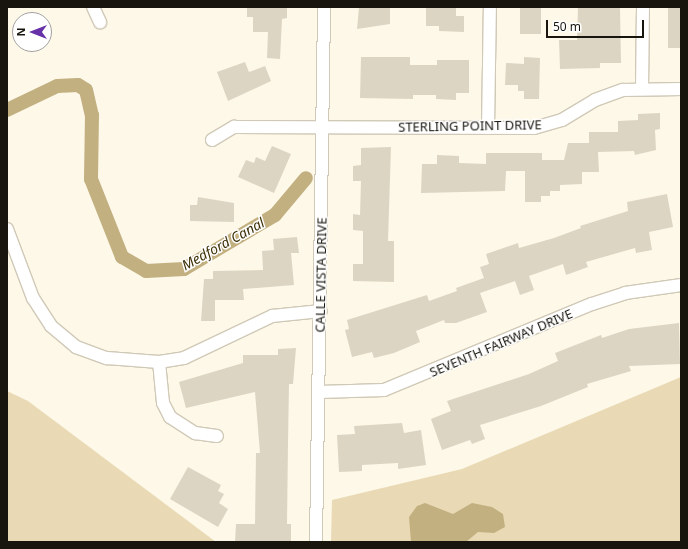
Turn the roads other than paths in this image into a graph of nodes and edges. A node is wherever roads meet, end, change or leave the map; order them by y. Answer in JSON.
{"nodes":[{"id":1,"x":93,"y":7,"type":"edge"},
{"id":2,"x":324,"y":7,"type":"edge"},
{"id":3,"x":490,"y":7,"type":"edge"},
{"id":4,"x":643,"y":7,"type":"edge"},
{"id":5,"x":100,"y":22,"type":"dead end"},
{"id":6,"x":642,"y":88,"type":"junction"},
{"id":7,"x":681,"y":89,"type":"edge"},
{"id":8,"x":323,"y":127,"type":"junction"},
{"id":9,"x":488,"y":128,"type":"junction"},
{"id":10,"x":212,"y":140,"type":"dead end"},
{"id":11,"x":7,"y":229,"type":"edge"},
{"id":12,"x":681,"y":284,"type":"edge"},
{"id":13,"x":321,"y":311,"type":"junction"},
{"id":14,"x":159,"y":362,"type":"junction"},
{"id":15,"x":319,"y":392,"type":"junction"},
{"id":16,"x":217,"y":436,"type":"dead end"},
{"id":17,"x":316,"y":542,"type":"edge"}],
"edges":[{"from":1,"to":5,"type":"street"},
{"from":2,"to":8,"type":"street","name":"CALLE VISTA DRIVE"},
{"from":3,"to":9,"type":"street"},
{"from":4,"to":6,"type":"street"},
{"from":6,"to":7,"type":"street","name":"STERLING POINT DRIVE"},
{"from":6,"to":9,"type":"street","name":"STERLING POINT DRIVE"},
{"from":8,"to":9,"type":"street","name":"STERLING POINT DRIVE"},
{"from":8,"to":10,"type":"street","name":"STERLING POINT DRIVE"},
{"from":8,"to":13,"type":"street","name":"CALLE VISTA DRIVE"},
{"from":11,"to":14,"type":"street"},
{"from":12,"to":15,"type":"street","name":"SEVENTH FAIRWAY DRIVE"},
{"from":13,"to":14,"type":"street"},
{"from":13,"to":15,"type":"street","name":"CALLE VISTA DRIVE"},
{"from":14,"to":16,"type":"street"},
{"from":15,"to":17,"type":"street","name":"CALLE VISTA DRIVE"}]}
